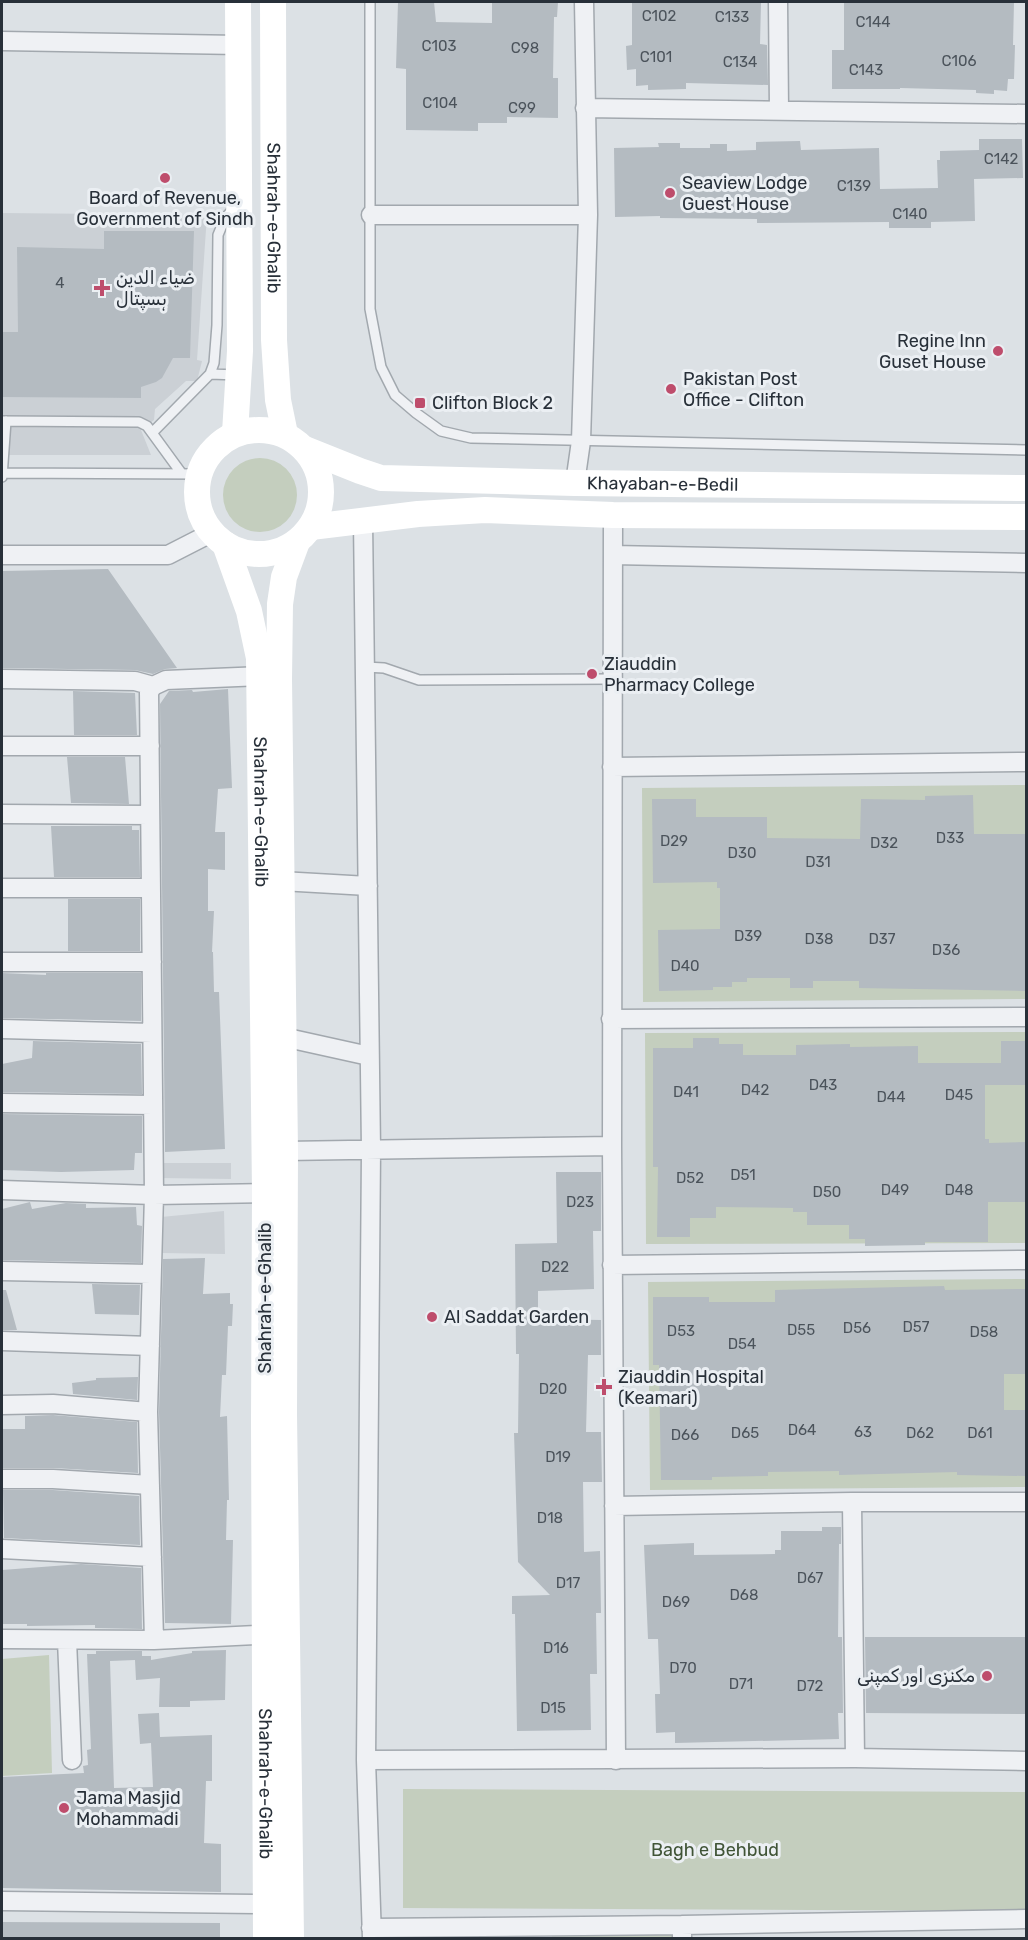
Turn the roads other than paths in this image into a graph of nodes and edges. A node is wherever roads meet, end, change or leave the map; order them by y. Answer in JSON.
{"nodes":[{"id":1,"x":238,"y":2,"type":"edge"},
{"id":2,"x":273,"y":2,"type":"edge"},
{"id":3,"x":370,"y":2,"type":"edge"},
{"id":4,"x":584,"y":2,"type":"edge"},
{"id":5,"x":778,"y":2,"type":"edge"},
{"id":6,"x":2,"y":41,"type":"edge"},
{"id":7,"x":238,"y":45,"type":"junction"},
{"id":8,"x":585,"y":108,"type":"junction"},
{"id":9,"x":779,"y":110,"type":"junction"},
{"id":10,"x":1026,"y":114,"type":"edge"},
{"id":11,"x":239,"y":202,"type":"junction"},
{"id":12,"x":588,"y":214,"type":"junction"},
{"id":13,"x":371,"y":215,"type":"junction"},
{"id":14,"x":210,"y":374,"type":"junction"},
{"id":15,"x":238,"y":375,"type":"junction"},
{"id":16,"x":4,"y":421,"type":"edge"},
{"id":17,"x":152,"y":433,"type":"junction"},
{"id":18,"x":235,"y":433,"type":"junction"},
{"id":19,"x":580,"y":441,"type":"junction"},
{"id":20,"x":295,"y":442,"type":"junction"},
{"id":21,"x":1026,"y":450,"type":"edge"},
{"id":22,"x":2,"y":474,"type":"edge"},
{"id":23,"x":191,"y":474,"type":"junction"},
{"id":24,"x":2,"y":479,"type":"edge"},
{"id":25,"x":575,"y":483,"type":"junction"},
{"id":26,"x":1026,"y":488,"type":"edge"},
{"id":27,"x":613,"y":514,"type":"junction"},
{"id":28,"x":1026,"y":517,"type":"edge"},
{"id":29,"x":363,"y":521,"type":"junction"},
{"id":30,"x":304,"y":534,"type":"junction"},
{"id":31,"x":218,"y":538,"type":"junction"},
{"id":32,"x":2,"y":555,"type":"edge"},
{"id":33,"x":613,"y":555,"type":"junction"},
{"id":34,"x":1026,"y":563,"type":"edge"},
{"id":35,"x":365,"y":667,"type":"junction"},
{"id":36,"x":266,"y":671,"type":"junction"},
{"id":37,"x":2,"y":679,"type":"edge"},
{"id":38,"x":612,"y":679,"type":"junction"},
{"id":39,"x":153,"y":687,"type":"junction"},
{"id":40,"x":2,"y":746,"type":"edge"},
{"id":41,"x":150,"y":746,"type":"junction"},
{"id":42,"x":1026,"y":762,"type":"edge"},
{"id":43,"x":612,"y":766,"type":"junction"},
{"id":44,"x":2,"y":814,"type":"edge"},
{"id":45,"x":150,"y":815,"type":"junction"},
{"id":46,"x":281,"y":881,"type":"junction"},
{"id":47,"x":368,"y":886,"type":"junction"},
{"id":48,"x":2,"y":888,"type":"edge"},
{"id":49,"x":151,"y":888,"type":"junction"},
{"id":50,"x":2,"y":962,"type":"edge"},
{"id":51,"x":152,"y":962,"type":"junction"},
{"id":52,"x":1026,"y":1017,"type":"edge"},
{"id":53,"x":611,"y":1018,"type":"junction"},
{"id":54,"x":2,"y":1029,"type":"edge"},
{"id":55,"x":152,"y":1033,"type":"junction"},
{"id":56,"x":283,"y":1037,"type":"junction"},
{"id":57,"x":369,"y":1056,"type":"junction"},
{"id":58,"x":2,"y":1102,"type":"edge"},
{"id":59,"x":153,"y":1105,"type":"junction"},
{"id":60,"x":612,"y":1146,"type":"junction"},
{"id":61,"x":371,"y":1150,"type":"junction"},
{"id":62,"x":285,"y":1151,"type":"junction"},
{"id":63,"x":2,"y":1190,"type":"edge"},
{"id":64,"x":275,"y":1193,"type":"junction"},
{"id":65,"x":154,"y":1195,"type":"junction"},
{"id":66,"x":1026,"y":1260,"type":"edge"},
{"id":67,"x":612,"y":1265,"type":"junction"},
{"id":68,"x":2,"y":1271,"type":"edge"},
{"id":69,"x":151,"y":1274,"type":"junction"},
{"id":70,"x":2,"y":1341,"type":"edge"},
{"id":71,"x":150,"y":1346,"type":"junction"},
{"id":72,"x":2,"y":1405,"type":"edge"},
{"id":73,"x":148,"y":1412,"type":"junction"},
{"id":74,"x":2,"y":1479,"type":"edge"},
{"id":75,"x":150,"y":1485,"type":"junction"},
{"id":76,"x":852,"y":1502,"type":"junction"},
{"id":77,"x":1026,"y":1502,"type":"edge"},
{"id":78,"x":614,"y":1506,"type":"junction"},
{"id":79,"x":2,"y":1549,"type":"edge"},
{"id":80,"x":152,"y":1557,"type":"junction"},
{"id":81,"x":276,"y":1634,"type":"junction"},
{"id":82,"x":2,"y":1639,"type":"edge"},
{"id":83,"x":67,"y":1640,"type":"junction"},
{"id":84,"x":154,"y":1640,"type":"junction"},
{"id":85,"x":855,"y":1758,"type":"junction"},
{"id":86,"x":72,"y":1760,"type":"dead end"},
{"id":87,"x":616,"y":1760,"type":"junction"},
{"id":88,"x":366,"y":1761,"type":"junction"},
{"id":89,"x":1026,"y":1761,"type":"edge"},
{"id":90,"x":2,"y":1901,"type":"edge"},
{"id":91,"x":266,"y":1904,"type":"junction"},
{"id":92,"x":1026,"y":1919,"type":"edge"},
{"id":93,"x":862,"y":1930,"type":"edge"},
{"id":94,"x":531,"y":1932,"type":"edge"},
{"id":95,"x":682,"y":1932,"type":"edge"},
{"id":96,"x":372,"y":1933,"type":"edge"},
{"id":97,"x":266,"y":1938,"type":"edge"},
{"id":98,"x":291,"y":1938,"type":"edge"}],
"edges":[{"from":1,"to":7,"type":"main road","name":"Shahrah-e-Ghalib"},
{"from":2,"to":20,"type":"main road","name":"Shahrah-e-Ghalib"},
{"from":3,"to":13,"type":"lane"},
{"from":4,"to":8,"type":"street"},
{"from":5,"to":9,"type":"street"},
{"from":6,"to":7,"type":"street"},
{"from":7,"to":11,"type":"main road","name":"Shahrah-e-Ghalib"},
{"from":8,"to":9,"type":"street"},
{"from":8,"to":12,"type":"street"},
{"from":9,"to":10,"type":"street"},
{"from":11,"to":14,"type":"lane"},
{"from":11,"to":15,"type":"main road","name":"Shahrah-e-Ghalib"},
{"from":12,"to":13,"type":"street"},
{"from":12,"to":19,"type":"street"},
{"from":13,"to":19,"type":"lane"},
{"from":14,"to":15,"type":"lane"},
{"from":14,"to":17,"type":"lane"},
{"from":15,"to":18,"type":"main road","name":"Shahrah-e-Ghalib"},
{"from":16,"to":17,"type":"lane"},
{"from":16,"to":22,"type":"lane"},
{"from":17,"to":23,"type":"lane"},
{"from":18,"to":20,"type":"main road"},
{"from":18,"to":23,"type":"main road"},
{"from":19,"to":21,"type":"lane"},
{"from":19,"to":25,"type":"street"},
{"from":20,"to":25,"type":"main road","name":"Khayaban-e-Bedil"},
{"from":20,"to":30,"type":"main road"},
{"from":22,"to":23,"type":"lane"},
{"from":22,"to":24,"type":"lane"},
{"from":23,"to":31,"type":"main road"},
{"from":25,"to":26,"type":"main road","name":"Khayaban-e-Bedil"},
{"from":27,"to":28,"type":"main road","name":"Khayaban-e-Bedil"},
{"from":27,"to":29,"type":"main road","name":"Khayaban-e-Bedil"},
{"from":27,"to":33,"type":"street"},
{"from":29,"to":30,"type":"main road","name":"Khayaban-e-Bedil"},
{"from":29,"to":35,"type":"street"},
{"from":30,"to":31,"type":"main road"},
{"from":30,"to":36,"type":"main road"},
{"from":31,"to":32,"type":"street"},
{"from":31,"to":36,"type":"main road"},
{"from":33,"to":34,"type":"street"},
{"from":33,"to":38,"type":"street"},
{"from":35,"to":38,"type":"lane"},
{"from":35,"to":47,"type":"street"},
{"from":36,"to":39,"type":"street"},
{"from":36,"to":46,"type":"main road","name":"Shahrah-e-Ghalib"},
{"from":36,"to":64,"type":"main road","name":"Shahrah-e-Ghalib"},
{"from":37,"to":39,"type":"street"},
{"from":38,"to":43,"type":"street"},
{"from":39,"to":41,"type":"street"},
{"from":40,"to":41,"type":"street"},
{"from":41,"to":45,"type":"street"},
{"from":42,"to":43,"type":"street"},
{"from":43,"to":53,"type":"street"},
{"from":44,"to":45,"type":"street"},
{"from":45,"to":49,"type":"street"},
{"from":46,"to":47,"type":"street"},
{"from":46,"to":56,"type":"main road","name":"Shahrah-e-Ghalib"},
{"from":47,"to":57,"type":"street"},
{"from":48,"to":49,"type":"street"},
{"from":49,"to":51,"type":"street"},
{"from":50,"to":51,"type":"street"},
{"from":51,"to":55,"type":"street"},
{"from":52,"to":53,"type":"street"},
{"from":53,"to":60,"type":"street"},
{"from":54,"to":55,"type":"street"},
{"from":55,"to":59,"type":"street"},
{"from":56,"to":57,"type":"street"},
{"from":56,"to":62,"type":"main road","name":"Shahrah-e-Ghalib"},
{"from":57,"to":61,"type":"street"},
{"from":58,"to":59,"type":"street"},
{"from":59,"to":65,"type":"street"},
{"from":60,"to":61,"type":"street"},
{"from":60,"to":67,"type":"street"},
{"from":61,"to":62,"type":"street"},
{"from":61,"to":88,"type":"street"},
{"from":62,"to":64,"type":"main road","name":"Shahrah-e-Ghalib"},
{"from":63,"to":65,"type":"street"},
{"from":64,"to":65,"type":"street"},
{"from":64,"to":81,"type":"main road","name":"Shahrah-e-Ghalib"},
{"from":65,"to":69,"type":"street"},
{"from":66,"to":67,"type":"street"},
{"from":67,"to":78,"type":"street"},
{"from":68,"to":69,"type":"street"},
{"from":69,"to":71,"type":"street"},
{"from":70,"to":71,"type":"street"},
{"from":71,"to":73,"type":"street"},
{"from":72,"to":73,"type":"street"},
{"from":73,"to":75,"type":"street"},
{"from":74,"to":75,"type":"street"},
{"from":75,"to":80,"type":"street"},
{"from":76,"to":77,"type":"street"},
{"from":76,"to":78,"type":"street"},
{"from":76,"to":85,"type":"street"},
{"from":78,"to":87,"type":"street"},
{"from":79,"to":80,"type":"street"},
{"from":80,"to":84,"type":"street"},
{"from":81,"to":84,"type":"street"},
{"from":81,"to":91,"type":"main road","name":"Shahrah-e-Ghalib"},
{"from":81,"to":98,"type":"main road","name":"Shahrah-e-Ghalib"},
{"from":82,"to":83,"type":"street"},
{"from":83,"to":84,"type":"street"},
{"from":83,"to":86,"type":"street"},
{"from":85,"to":87,"type":"street"},
{"from":85,"to":89,"type":"street"},
{"from":87,"to":88,"type":"street"},
{"from":88,"to":96,"type":"street"},
{"from":90,"to":91,"type":"street"},
{"from":91,"to":97,"type":"main road","name":"Shahrah-e-Ghalib"},
{"from":92,"to":93,"type":"street"},
{"from":93,"to":95,"type":"street"},
{"from":94,"to":95,"type":"street"},
{"from":94,"to":96,"type":"street"}]}
